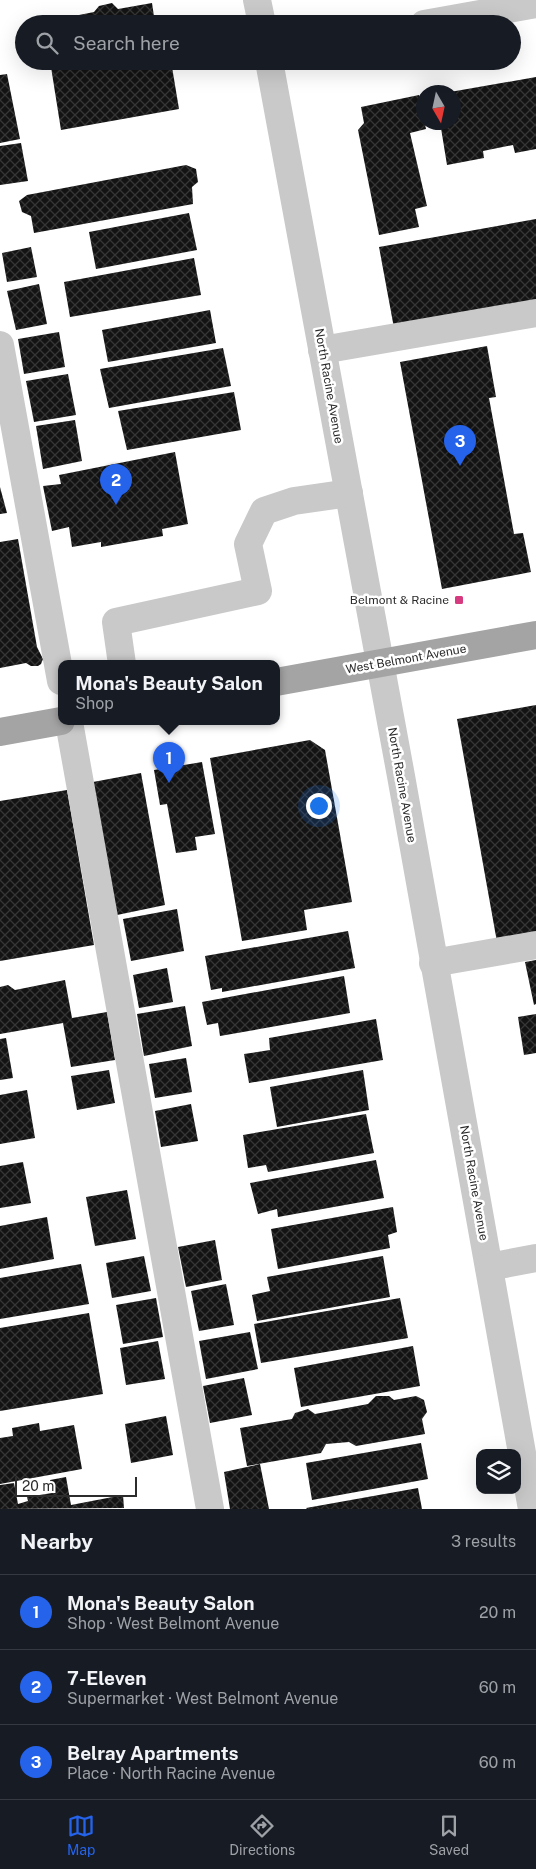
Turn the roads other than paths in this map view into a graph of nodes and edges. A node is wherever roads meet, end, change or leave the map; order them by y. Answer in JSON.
{"nodes":[{"id":1,"x":257,"y":0,"type":"edge"},
{"id":2,"x":536,"y":4,"type":"edge"},
{"id":3,"x":260,"y":15,"type":"edge"},
{"id":4,"x":474,"y":15,"type":"edge"},
{"id":5,"x":271,"y":70,"type":"edge"},
{"id":6,"x":536,"y":314,"type":"edge"},
{"id":7,"x":0,"y":345,"type":"edge"},
{"id":8,"x":322,"y":350,"type":"junction"},
{"id":9,"x":7,"y":420,"type":"edge"},
{"id":10,"x":349,"y":493,"type":"junction"},
{"id":11,"x":536,"y":635,"type":"edge"},
{"id":12,"x":121,"y":660,"type":"edge"},
{"id":13,"x":58,"y":663,"type":"edge"},
{"id":14,"x":380,"y":663,"type":"junction"},
{"id":15,"x":280,"y":681,"type":"edge"},
{"id":16,"x":58,"y":722,"type":"edge"},
{"id":17,"x":70,"y":725,"type":"edge"},
{"id":18,"x":0,"y":732,"type":"edge"},
{"id":19,"x":536,"y":945,"type":"edge"},
{"id":20,"x":433,"y":963,"type":"junction"},
{"id":21,"x":536,"y":1258,"type":"edge"},
{"id":22,"x":489,"y":1267,"type":"junction"},
{"id":23,"x":210,"y":1509,"type":"edge"},
{"id":24,"x":532,"y":1509,"type":"edge"}],
"edges":[{"from":1,"to":3,"type":"street"},
{"from":2,"to":4,"type":"street"},
{"from":5,"to":8,"type":"street","name":"North Racine Avenue"},
{"from":6,"to":8,"type":"street"},
{"from":7,"to":9,"type":"street"},
{"from":8,"to":10,"type":"street","name":"North Racine Avenue"},
{"from":9,"to":13,"type":"street"},
{"from":10,"to":12,"type":"street"},
{"from":10,"to":14,"type":"street","name":"North Racine Avenue"},
{"from":11,"to":14,"type":"main road","name":"West Belmont Avenue"},
{"from":14,"to":15,"type":"main road","name":"West Belmont Avenue"},
{"from":14,"to":20,"type":"street","name":"North Racine Avenue"},
{"from":16,"to":18,"type":"main road"},
{"from":17,"to":23,"type":"street"},
{"from":19,"to":20,"type":"street"},
{"from":20,"to":22,"type":"street","name":"North Racine Avenue"},
{"from":21,"to":22,"type":"street"},
{"from":22,"to":24,"type":"street","name":"North Racine Avenue"}]}
